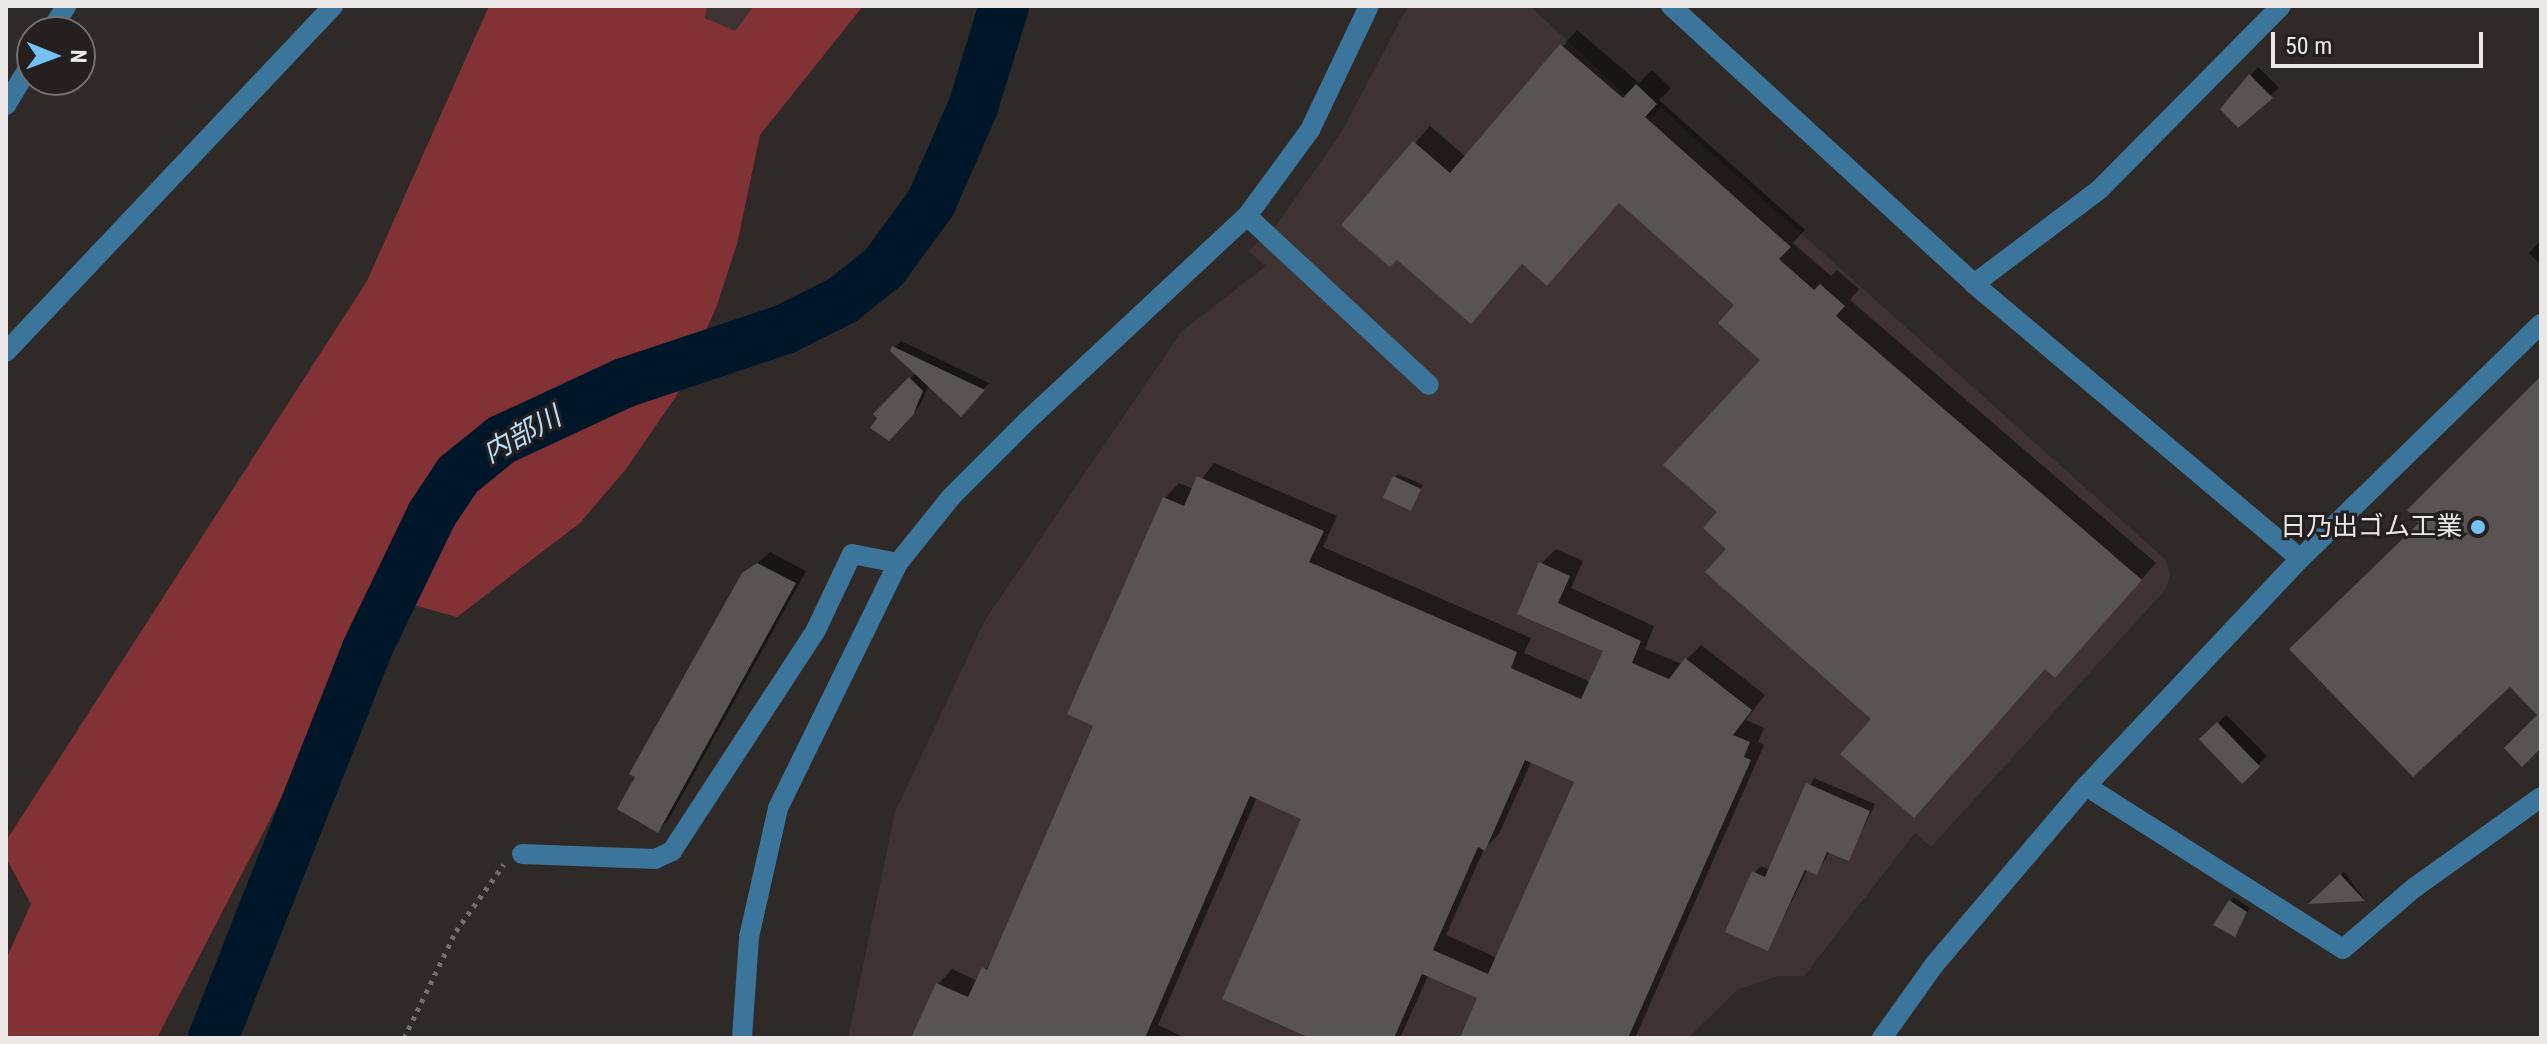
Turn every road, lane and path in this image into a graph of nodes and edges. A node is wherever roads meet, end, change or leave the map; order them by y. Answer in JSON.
{"nodes":[{"id":1,"x":333,"y":6,"type":"edge"},
{"id":2,"x":1369,"y":6,"type":"edge"},
{"id":3,"x":1671,"y":6,"type":"edge"},
{"id":4,"x":2281,"y":6,"type":"edge"},
{"id":5,"x":1247,"y":216,"type":"junction"},
{"id":6,"x":1974,"y":284,"type":"junction"},
{"id":7,"x":2541,"y":324,"type":"edge"},
{"id":8,"x":6,"y":352,"type":"edge"},
{"id":9,"x":1429,"y":385,"type":"dead end"},
{"id":10,"x":2300,"y":559,"type":"junction"},
{"id":11,"x":898,"y":563,"type":"junction"},
{"id":12,"x":2086,"y":786,"type":"junction"},
{"id":13,"x":2541,"y":797,"type":"edge"},
{"id":14,"x":522,"y":854,"type":"joint"},
{"id":15,"x":404,"y":1038,"type":"edge"},
{"id":16,"x":742,"y":1038,"type":"edge"},
{"id":17,"x":1882,"y":1038,"type":"edge"}],
"edges":[{"from":1,"to":8,"type":"street"},
{"from":2,"to":5,"type":"street"},
{"from":3,"to":6,"type":"street"},
{"from":4,"to":6,"type":"street"},
{"from":5,"to":9,"type":"street"},
{"from":5,"to":11,"type":"street"},
{"from":6,"to":10,"type":"street"},
{"from":7,"to":10,"type":"street"},
{"from":10,"to":12,"type":"street"},
{"from":11,"to":14,"type":"street"},
{"from":11,"to":16,"type":"street"},
{"from":12,"to":13,"type":"street"},
{"from":12,"to":17,"type":"street"},
{"from":14,"to":15,"type":"path"}]}
